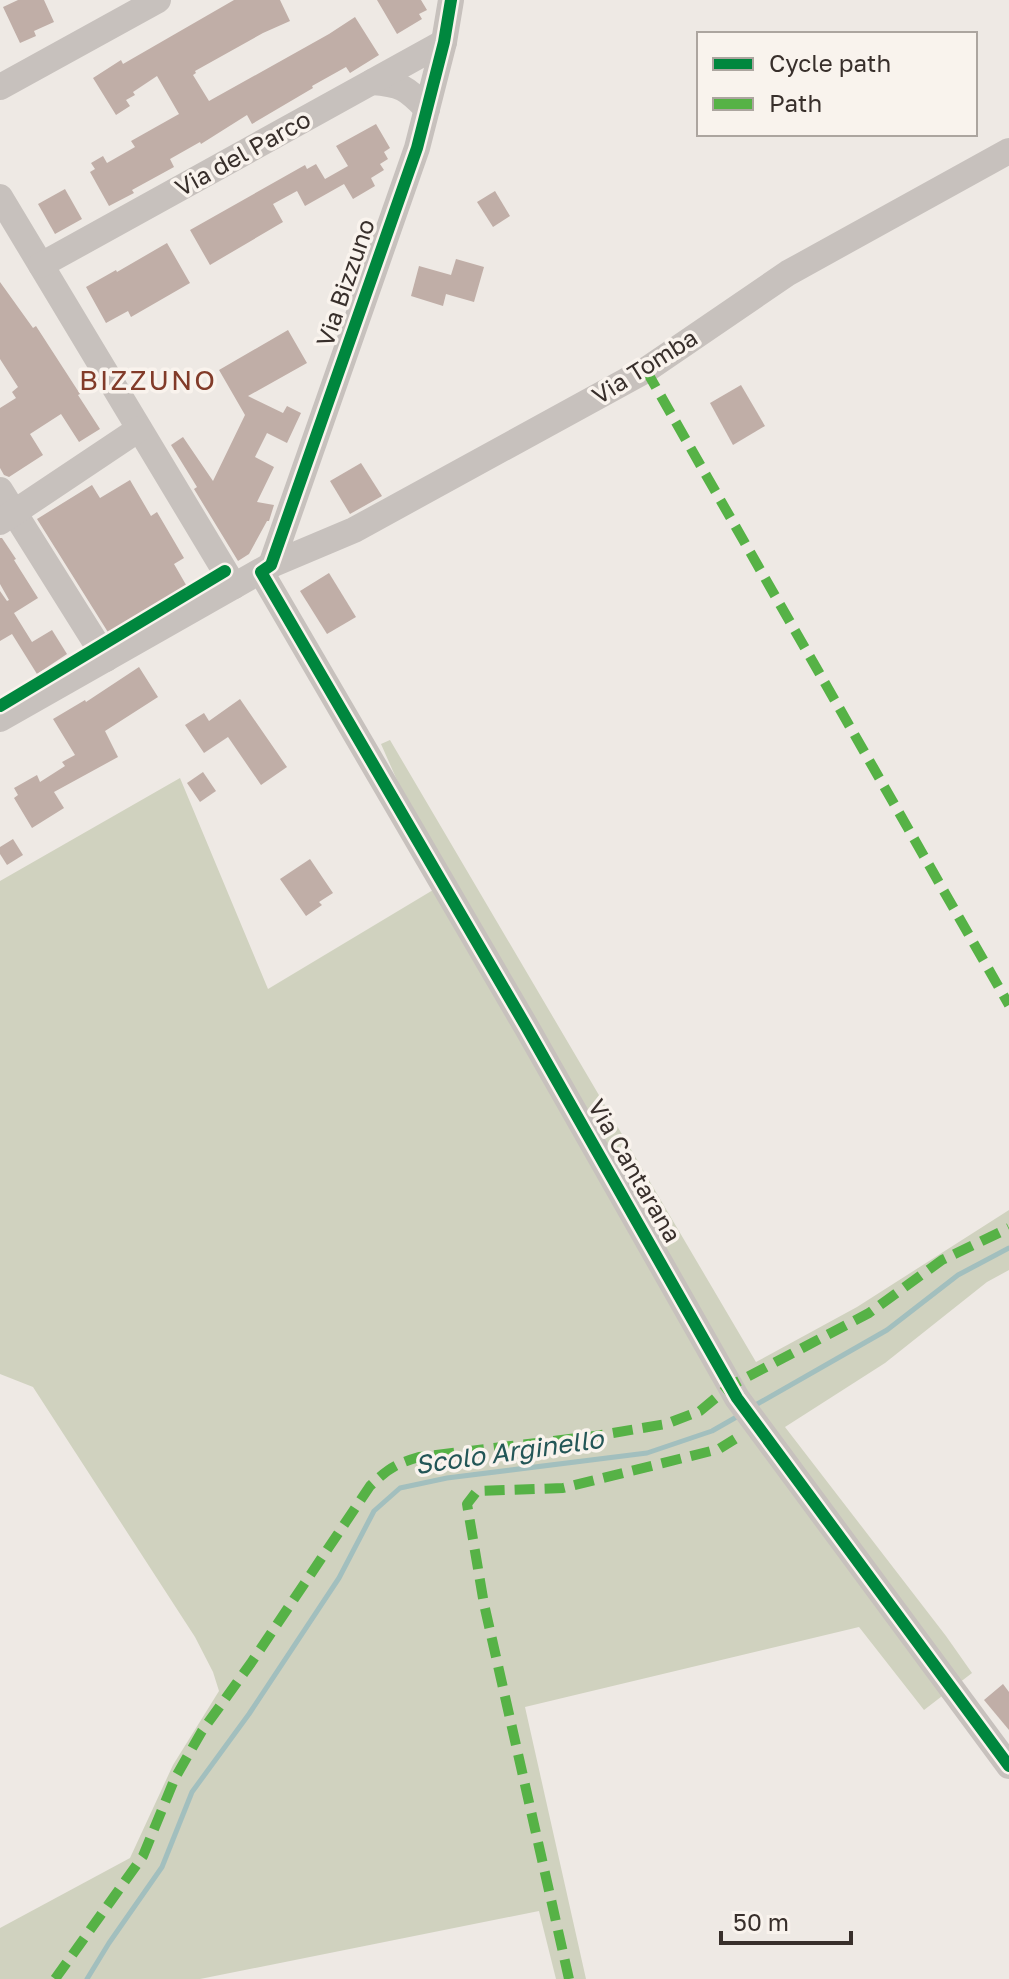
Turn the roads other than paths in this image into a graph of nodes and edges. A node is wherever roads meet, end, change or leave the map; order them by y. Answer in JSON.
{"nodes":[{"id":1,"x":158,"y":0,"type":"edge"},
{"id":2,"x":451,"y":0,"type":"edge"},
{"id":3,"x":444,"y":42,"type":"junction"},
{"id":4,"x":372,"y":82,"type":"junction"},
{"id":5,"x":0,"y":87,"type":"edge"},
{"id":6,"x":427,"y":109,"type":"junction"},
{"id":7,"x":1009,"y":151,"type":"edge"},
{"id":8,"x":0,"y":197,"type":"edge"},
{"id":9,"x":41,"y":265,"type":"junction"},
{"id":10,"x":139,"y":429,"type":"junction"},
{"id":11,"x":0,"y":490,"type":"edge"},
{"id":12,"x":7,"y":518,"type":"edge"},
{"id":13,"x":266,"y":568,"type":"junction"},
{"id":14,"x":234,"y":586,"type":"junction"},
{"id":15,"x":106,"y":659,"type":"junction"},
{"id":16,"x":0,"y":719,"type":"edge"},
{"id":17,"x":1009,"y":1766,"type":"edge"}],
"edges":[{"from":1,"to":5,"type":"street"},
{"from":2,"to":3,"type":"street","name":"Via Bizzuno"},
{"from":3,"to":4,"type":"street","name":"Via del Parco"},
{"from":3,"to":6,"type":"street","name":"Via Bizzuno"},
{"from":4,"to":6,"type":"street"},
{"from":4,"to":9,"type":"street","name":"Via del Parco"},
{"from":6,"to":13,"type":"street","name":"Via Bizzuno"},
{"from":7,"to":13,"type":"street","name":"Via Tomba"},
{"from":8,"to":9,"type":"street"},
{"from":9,"to":10,"type":"street"},
{"from":10,"to":12,"type":"street"},
{"from":10,"to":14,"type":"street"},
{"from":11,"to":12,"type":"street"},
{"from":12,"to":15,"type":"street"},
{"from":13,"to":14,"type":"street"},
{"from":13,"to":17,"type":"street","name":"Via Cantarana"},
{"from":14,"to":15,"type":"street"},
{"from":15,"to":16,"type":"street"}]}
